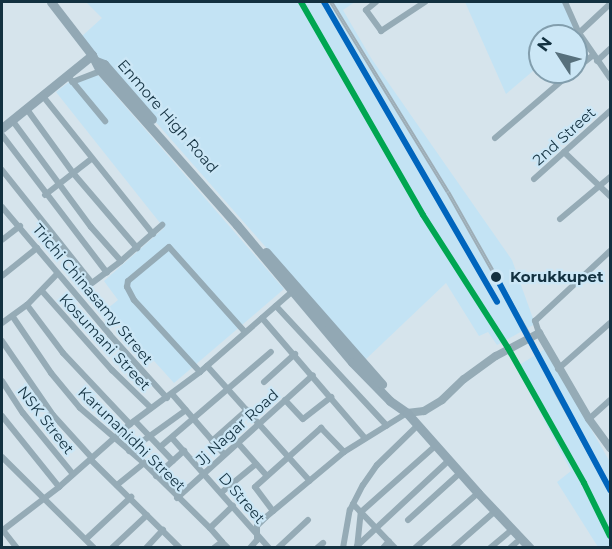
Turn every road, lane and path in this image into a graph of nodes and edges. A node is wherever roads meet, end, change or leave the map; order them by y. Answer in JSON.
{"nodes":[{"id":1,"x":51,"y":2,"type":"edge"},
{"id":2,"x":376,"y":2,"type":"edge"},
{"id":3,"x":425,"y":2,"type":"edge"},
{"id":4,"x":565,"y":2,"type":"edge"},
{"id":5,"x":610,"y":4,"type":"edge"},
{"id":6,"x":575,"y":24,"type":"edge"},
{"id":7,"x":588,"y":25,"type":"edge"},
{"id":8,"x":588,"y":47,"type":"edge"},
{"id":9,"x":610,"y":49,"type":"edge"},
{"id":10,"x":94,"y":58,"type":"junction"},
{"id":11,"x":595,"y":58,"type":"junction"},
{"id":12,"x":588,"y":62,"type":"edge"},
{"id":13,"x":101,"y":71,"type":"junction"},
{"id":14,"x":70,"y":78,"type":"junction"},
{"id":15,"x":610,"y":78,"type":"edge"},
{"id":16,"x":558,"y":84,"type":"edge"},
{"id":17,"x":42,"y":95,"type":"junction"},
{"id":18,"x":26,"y":108,"type":"junction"},
{"id":19,"x":610,"y":111,"type":"edge"},
{"id":20,"x":12,"y":120,"type":"junction"},
{"id":21,"x":105,"y":121,"type":"dead end"},
{"id":22,"x":2,"y":128,"type":"edge"},
{"id":23,"x":2,"y":135,"type":"edge"},
{"id":24,"x":495,"y":138,"type":"dead end"},
{"id":25,"x":564,"y":152,"type":"junction"},
{"id":26,"x":91,"y":159,"type":"junction"},
{"id":27,"x":2,"y":170,"type":"edge"},
{"id":28,"x":73,"y":173,"type":"junction"},
{"id":29,"x":610,"y":177,"type":"edge"},
{"id":30,"x":534,"y":179,"type":"dead end"},
{"id":31,"x":59,"y":185,"type":"junction"},
{"id":32,"x":600,"y":186,"type":"junction"},
{"id":33,"x":45,"y":195,"type":"junction"},
{"id":34,"x":610,"y":196,"type":"edge"},
{"id":35,"x":2,"y":210,"type":"edge"},
{"id":36,"x":560,"y":219,"type":"dead end"},
{"id":37,"x":162,"y":225,"type":"dead end"},
{"id":38,"x":20,"y":226,"type":"junction"},
{"id":39,"x":153,"y":234,"type":"junction"},
{"id":40,"x":2,"y":240,"type":"edge"},
{"id":41,"x":137,"y":248,"type":"junction"},
{"id":42,"x":37,"y":249,"type":"junction"},
{"id":43,"x":610,"y":251,"type":"edge"},
{"id":44,"x":122,"y":261,"type":"junction"},
{"id":45,"x":106,"y":273,"type":"junction"},
{"id":46,"x":57,"y":274,"type":"junction"},
{"id":47,"x":2,"y":276,"type":"edge"},
{"id":48,"x":294,"y":290,"type":"junction"},
{"id":49,"x":42,"y":291,"type":"junction"},
{"id":50,"x":27,"y":305,"type":"junction"},
{"id":51,"x":276,"y":306,"type":"junction"},
{"id":52,"x":13,"y":316,"type":"junction"},
{"id":53,"x":262,"y":318,"type":"junction"},
{"id":54,"x":2,"y":323,"type":"edge"},
{"id":55,"x":610,"y":323,"type":"edge"},
{"id":56,"x":245,"y":332,"type":"junction"},
{"id":57,"x":538,"y":333,"type":"junction"},
{"id":58,"x":2,"y":341,"type":"edge"},
{"id":59,"x":271,"y":352,"type":"dead end"},
{"id":60,"x":295,"y":354,"type":"junction"},
{"id":61,"x":207,"y":366,"type":"junction"},
{"id":62,"x":558,"y":369,"type":"junction"},
{"id":63,"x":200,"y":372,"type":"junction"},
{"id":64,"x":313,"y":375,"type":"junction"},
{"id":65,"x":2,"y":381,"type":"edge"},
{"id":66,"x":264,"y":382,"type":"dead end"},
{"id":67,"x":229,"y":390,"type":"junction"},
{"id":68,"x":170,"y":396,"type":"junction"},
{"id":69,"x":331,"y":397,"type":"junction"},
{"id":70,"x":285,"y":400,"type":"junction"},
{"id":71,"x":610,"y":400,"type":"edge"},
{"id":72,"x":151,"y":408,"type":"junction"},
{"id":73,"x":186,"y":410,"type":"junction"},
{"id":74,"x":247,"y":411,"type":"junction"},
{"id":75,"x":407,"y":413,"type":"junction"},
{"id":76,"x":2,"y":416,"type":"edge"},
{"id":77,"x":589,"y":419,"type":"junction"},
{"id":78,"x":194,"y":420,"type":"junction"},
{"id":79,"x":132,"y":422,"type":"junction"},
{"id":80,"x":258,"y":424,"type":"junction"},
{"id":81,"x":387,"y":426,"type":"junction"},
{"id":82,"x":417,"y":426,"type":"junction"},
{"id":83,"x":148,"y":436,"type":"junction"},
{"id":84,"x":172,"y":438,"type":"junction"},
{"id":85,"x":365,"y":438,"type":"junction"},
{"id":86,"x":114,"y":439,"type":"junction"},
{"id":87,"x":212,"y":441,"type":"junction"},
{"id":88,"x":237,"y":442,"type":"junction"},
{"id":89,"x":435,"y":446,"type":"junction"},
{"id":90,"x":160,"y":447,"type":"junction"},
{"id":91,"x":610,"y":448,"type":"edge"},
{"id":92,"x":129,"y":451,"type":"junction"},
{"id":93,"x":184,"y":451,"type":"junction"},
{"id":94,"x":344,"y":452,"type":"junction"},
{"id":95,"x":224,"y":454,"type":"junction"},
{"id":96,"x":2,"y":457,"type":"edge"},
{"id":97,"x":288,"y":457,"type":"junction"},
{"id":98,"x":91,"y":459,"type":"junction"},
{"id":99,"x":173,"y":461,"type":"junction"},
{"id":100,"x":448,"y":461,"type":"junction"},
{"id":101,"x":144,"y":463,"type":"junction"},
{"id":102,"x":256,"y":464,"type":"junction"},
{"id":103,"x":204,"y":473,"type":"junction"},
{"id":104,"x":460,"y":473,"type":"junction"},
{"id":105,"x":73,"y":474,"type":"junction"},
{"id":106,"x":156,"y":476,"type":"junction"},
{"id":107,"x":267,"y":476,"type":"junction"},
{"id":108,"x":310,"y":481,"type":"junction"},
{"id":109,"x":117,"y":485,"type":"junction"},
{"id":110,"x":59,"y":487,"type":"junction"},
{"id":111,"x":222,"y":492,"type":"junction"},
{"id":112,"x":478,"y":493,"type":"junction"},
{"id":113,"x":131,"y":497,"type":"junction"},
{"id":114,"x":177,"y":498,"type":"junction"},
{"id":115,"x":44,"y":499,"type":"junction"},
{"id":116,"x":353,"y":504,"type":"junction"},
{"id":117,"x":233,"y":506,"type":"junction"},
{"id":118,"x":492,"y":510,"type":"junction"},
{"id":119,"x":273,"y":511,"type":"junction"},
{"id":120,"x":361,"y":512,"type":"junction"},
{"id":121,"x":147,"y":514,"type":"junction"},
{"id":122,"x":308,"y":520,"type":"dead end"},
{"id":123,"x":408,"y":520,"type":"dead end"},
{"id":124,"x":375,"y":527,"type":"junction"},
{"id":125,"x":210,"y":528,"type":"junction"},
{"id":126,"x":2,"y":529,"type":"edge"},
{"id":127,"x":163,"y":530,"type":"junction"},
{"id":128,"x":509,"y":532,"type":"dead end"},
{"id":129,"x":257,"y":534,"type":"junction"},
{"id":130,"x":86,"y":539,"type":"junction"},
{"id":131,"x":389,"y":541,"type":"junction"},
{"id":132,"x":222,"y":542,"type":"junction"},
{"id":133,"x":517,"y":542,"type":"dead end"},
{"id":134,"x":180,"y":547,"type":"edge"},
{"id":135,"x":357,"y":547,"type":"edge"},
{"id":136,"x":17,"y":548,"type":"edge"},
{"id":137,"x":94,"y":548,"type":"edge"},
{"id":138,"x":112,"y":548,"type":"edge"},
{"id":139,"x":146,"y":548,"type":"edge"},
{"id":140,"x":214,"y":548,"type":"edge"},
{"id":141,"x":228,"y":548,"type":"edge"},
{"id":142,"x":250,"y":548,"type":"edge"},
{"id":143,"x":269,"y":548,"type":"edge"},
{"id":144,"x":278,"y":548,"type":"edge"},
{"id":145,"x":343,"y":548,"type":"edge"},
{"id":146,"x":383,"y":548,"type":"edge"},
{"id":147,"x":395,"y":548,"type":"edge"},
{"id":148,"x":415,"y":548,"type":"edge"},
{"id":149,"x":453,"y":548,"type":"edge"},
{"id":150,"x":490,"y":548,"type":"edge"},
{"id":151,"x":510,"y":548,"type":"edge"},
{"id":152,"x":531,"y":548,"type":"edge"}],
"edges":[{"from":1,"to":10,"type":"main road"},
{"from":2,"to":3,"type":"street"},
{"from":4,"to":6,"type":"street"},
{"from":5,"to":7,"type":"street"},
{"from":8,"to":11,"type":"street"},
{"from":9,"to":11,"type":"street"},
{"from":10,"to":13,"type":"main road","name":"Enmore High Road"},
{"from":10,"to":14,"type":"main road"},
{"from":10,"to":48,"type":"main road","name":"Enmore High Road"},
{"from":11,"to":12,"type":"street"},
{"from":11,"to":15,"type":"street"},
{"from":13,"to":14,"type":"street"},
{"from":13,"to":48,"type":"main road","name":"Enmore High Road"},
{"from":14,"to":17,"type":"main road"},
{"from":14,"to":21,"type":"street"},
{"from":16,"to":24,"type":"street"},
{"from":17,"to":18,"type":"main road"},
{"from":17,"to":26,"type":"street"},
{"from":18,"to":20,"type":"main road"},
{"from":18,"to":28,"type":"street"},
{"from":19,"to":25,"type":"street","name":"2nd Street"},
{"from":20,"to":22,"type":"main road"},
{"from":20,"to":31,"type":"street"},
{"from":23,"to":33,"type":"street"},
{"from":25,"to":30,"type":"street","name":"2nd Street"},
{"from":25,"to":32,"type":"street"},
{"from":26,"to":28,"type":"street"},
{"from":26,"to":39,"type":"street"},
{"from":27,"to":45,"type":"street"},
{"from":28,"to":31,"type":"street"},
{"from":28,"to":41,"type":"street"},
{"from":29,"to":32,"type":"street"},
{"from":31,"to":33,"type":"street"},
{"from":31,"to":44,"type":"street"},
{"from":32,"to":34,"type":"street"},
{"from":32,"to":36,"type":"street"},
{"from":33,"to":45,"type":"street"},
{"from":35,"to":38,"type":"street","name":"Trichi Chinasamy Street"},
{"from":37,"to":39,"type":"street"},
{"from":38,"to":40,"type":"street"},
{"from":38,"to":42,"type":"street","name":"Trichi Chinasamy Street"},
{"from":39,"to":41,"type":"street"},
{"from":41,"to":44,"type":"street"},
{"from":42,"to":46,"type":"street","name":"Trichi Chinasamy Street"},
{"from":42,"to":47,"type":"street"},
{"from":43,"to":57,"type":"street"},
{"from":44,"to":45,"type":"street"},
{"from":46,"to":49,"type":"street"},
{"from":46,"to":68,"type":"street","name":"Trichi Chinasamy Street"},
{"from":48,"to":51,"type":"street"},
{"from":48,"to":75,"type":"main road","name":"Enmore High Road"},
{"from":49,"to":50,"type":"street"},
{"from":49,"to":72,"type":"street","name":"Kosumani Street"},
{"from":50,"to":52,"type":"street"},
{"from":50,"to":79,"type":"street"},
{"from":51,"to":53,"type":"street"},
{"from":51,"to":81,"type":"street"},
{"from":52,"to":54,"type":"street"},
{"from":52,"to":86,"type":"street","name":"Karunanidhi Street"},
{"from":53,"to":56,"type":"street"},
{"from":53,"to":60,"type":"street"},
{"from":55,"to":62,"type":"street"},
{"from":56,"to":61,"type":"street"},
{"from":56,"to":63,"type":"street"},
{"from":57,"to":62,"type":"street"},
{"from":57,"to":75,"type":"street"},
{"from":58,"to":98,"type":"street"},
{"from":59,"to":67,"type":"street"},
{"from":60,"to":64,"type":"street"},
{"from":60,"to":66,"type":"street"},
{"from":61,"to":63,"type":"street"},
{"from":61,"to":67,"type":"street"},
{"from":62,"to":77,"type":"street"},
{"from":63,"to":68,"type":"street"},
{"from":64,"to":69,"type":"street"},
{"from":64,"to":70,"type":"street","name":"Jj Nagar Road"},
{"from":65,"to":105,"type":"street","name":"NSK Street"},
{"from":67,"to":74,"type":"street"},
{"from":67,"to":78,"type":"street"},
{"from":68,"to":72,"type":"street"},
{"from":68,"to":73,"type":"street","name":"Trichi Chinasamy Street"},
{"from":69,"to":70,"type":"street"},
{"from":69,"to":85,"type":"street"},
{"from":70,"to":80,"type":"street","name":"Jj Nagar Road"},
{"from":71,"to":77,"type":"street"},
{"from":72,"to":79,"type":"street"},
{"from":73,"to":78,"type":"street","name":"Trichi Chinasamy Street"},
{"from":73,"to":83,"type":"street"},
{"from":74,"to":80,"type":"street"},
{"from":74,"to":87,"type":"street"},
{"from":75,"to":81,"type":"street"},
{"from":75,"to":82,"type":"main road","name":"Enmore High Road"},
{"from":76,"to":110,"type":"street"},
{"from":77,"to":91,"type":"street"},
{"from":78,"to":84,"type":"street"},
{"from":78,"to":87,"type":"street","name":"Trichi Chinasamy Street"},
{"from":79,"to":83,"type":"street"},
{"from":79,"to":86,"type":"street"},
{"from":80,"to":88,"type":"street","name":"Jj Nagar Road"},
{"from":80,"to":97,"type":"street"},
{"from":81,"to":85,"type":"street"},
{"from":82,"to":89,"type":"main road","name":"Enmore High Road"},
{"from":82,"to":116,"type":"street"},
{"from":83,"to":90,"type":"street"},
{"from":83,"to":92,"type":"street"},
{"from":84,"to":90,"type":"street"},
{"from":84,"to":93,"type":"street","name":"D Street"},
{"from":85,"to":94,"type":"street"},
{"from":86,"to":92,"type":"street","name":"Karunanidhi Street"},
{"from":86,"to":98,"type":"street"},
{"from":87,"to":95,"type":"street","name":"Trichi Chinasamy Street"},
{"from":88,"to":95,"type":"street","name":"Jj Nagar Road"},
{"from":88,"to":102,"type":"street"},
{"from":89,"to":100,"type":"main road","name":"Enmore High Road"},
{"from":89,"to":120,"type":"street"},
{"from":90,"to":99,"type":"street"},
{"from":92,"to":101,"type":"street","name":"Karunanidhi Street"},
{"from":93,"to":99,"type":"street"},
{"from":93,"to":103,"type":"street","name":"D Street"},
{"from":94,"to":97,"type":"street"},
{"from":94,"to":108,"type":"street"},
{"from":95,"to":103,"type":"street","name":"Jj Nagar Road"},
{"from":96,"to":115,"type":"street"},
{"from":97,"to":107,"type":"street"},
{"from":97,"to":108,"type":"street"},
{"from":98,"to":105,"type":"street"},
{"from":98,"to":109,"type":"street"},
{"from":99,"to":106,"type":"street"},
{"from":100,"to":104,"type":"main road","name":"Enmore High Road"},
{"from":100,"to":124,"type":"street"},
{"from":101,"to":106,"type":"street","name":"Karunanidhi Street"},
{"from":101,"to":109,"type":"street"},
{"from":102,"to":107,"type":"street"},
{"from":102,"to":111,"type":"street"},
{"from":103,"to":111,"type":"street","name":"D Street"},
{"from":103,"to":114,"type":"street","name":"Jj Nagar Road"},
{"from":104,"to":112,"type":"main road","name":"Enmore High Road"},
{"from":104,"to":123,"type":"street"},
{"from":105,"to":110,"type":"street"},
{"from":106,"to":114,"type":"street","name":"Karunanidhi Street"},
{"from":107,"to":119,"type":"street"},
{"from":108,"to":119,"type":"street"},
{"from":109,"to":113,"type":"street"},
{"from":110,"to":115,"type":"street"},
{"from":111,"to":117,"type":"street","name":"D Street"},
{"from":112,"to":118,"type":"main road","name":"Enmore High Road"},
{"from":112,"to":148,"type":"street"},
{"from":113,"to":121,"type":"street"},
{"from":113,"to":130,"type":"street"},
{"from":114,"to":125,"type":"street","name":"Karunanidhi Street"},
{"from":115,"to":126,"type":"street"},
{"from":115,"to":130,"type":"street"},
{"from":116,"to":120,"type":"street"},
{"from":116,"to":145,"type":"street"},
{"from":117,"to":125,"type":"street"},
{"from":117,"to":129,"type":"street","name":"D Street"},
{"from":118,"to":149,"type":"street"},
{"from":118,"to":152,"type":"main road","name":"Enmore High Road"},
{"from":119,"to":129,"type":"street"},
{"from":120,"to":124,"type":"street"},
{"from":120,"to":135,"type":"street"},
{"from":121,"to":127,"type":"street"},
{"from":121,"to":138,"type":"street"},
{"from":122,"to":144,"type":"street"},
{"from":124,"to":131,"type":"street"},
{"from":124,"to":135,"type":"street"},
{"from":125,"to":132,"type":"street","name":"Karunanidhi Street"},
{"from":126,"to":136,"type":"street"},
{"from":127,"to":134,"type":"street"},
{"from":127,"to":139,"type":"street"},
{"from":128,"to":150,"type":"street"},
{"from":129,"to":142,"type":"street"},
{"from":129,"to":143,"type":"street","name":"D Street"},
{"from":130,"to":137,"type":"street"},
{"from":131,"to":146,"type":"street"},
{"from":131,"to":147,"type":"street"},
{"from":132,"to":140,"type":"street"},
{"from":132,"to":141,"type":"street","name":"Karunanidhi Street"},
{"from":133,"to":151,"type":"street"}]}
